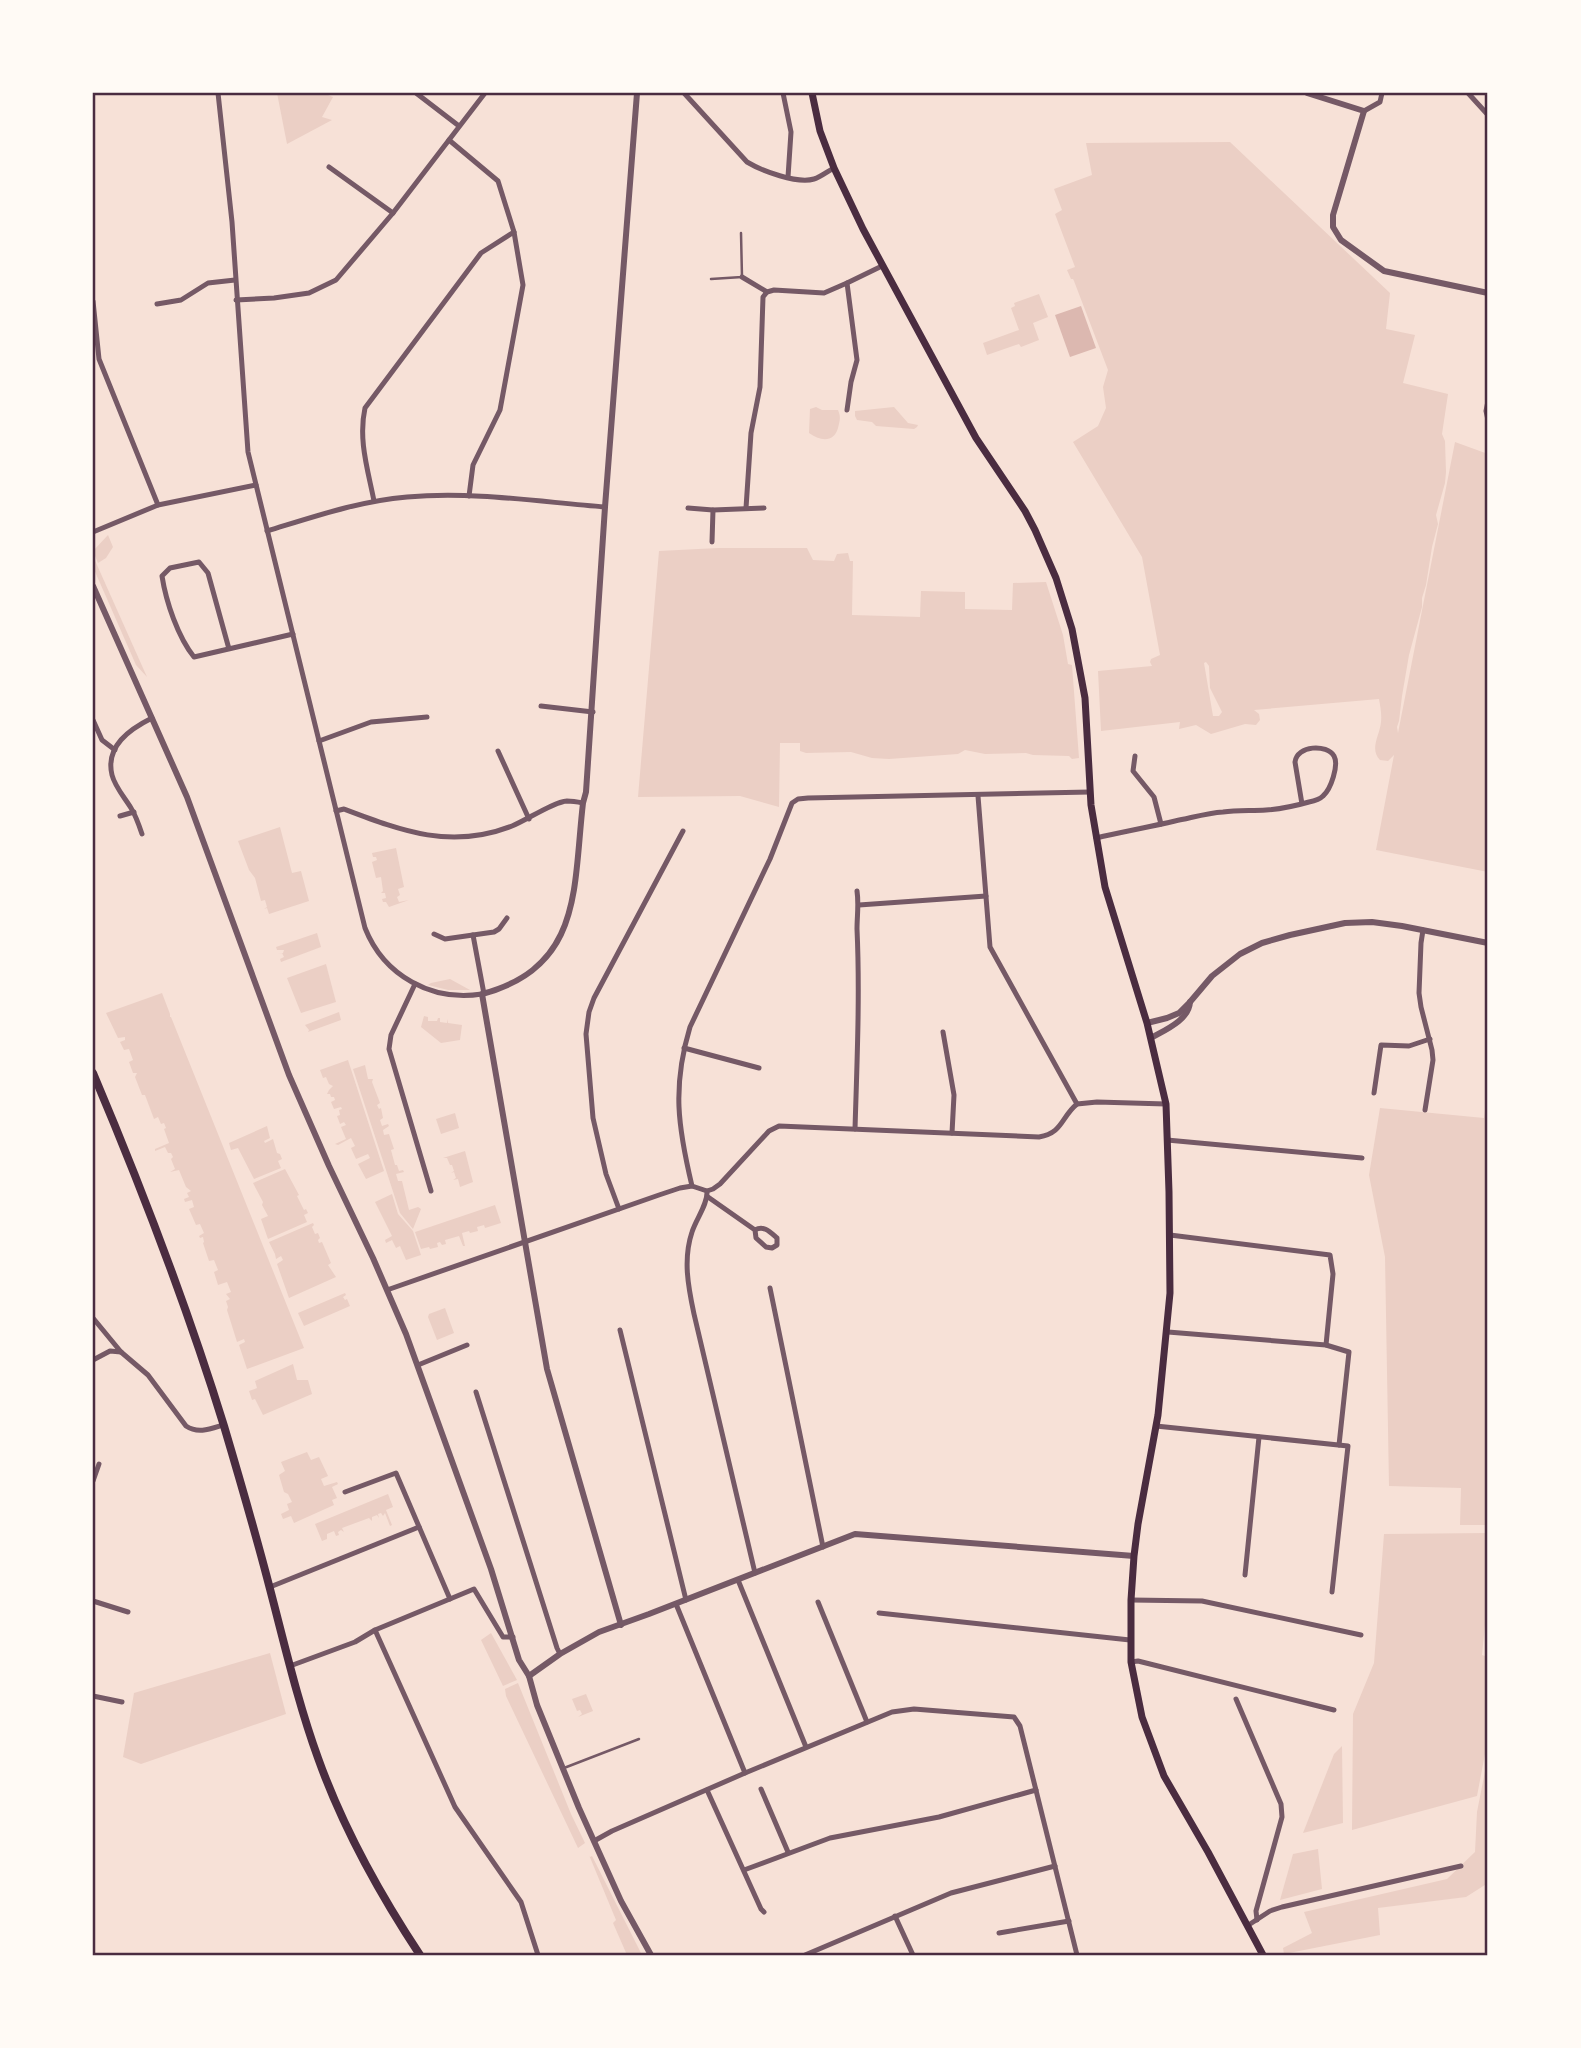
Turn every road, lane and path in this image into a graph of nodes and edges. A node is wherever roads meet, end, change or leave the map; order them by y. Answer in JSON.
{"nodes":[{"id":1,"x":218,"y":93,"type":"edge"},
{"id":2,"x":416,"y":93,"type":"edge"},
{"id":3,"x":485,"y":93,"type":"edge"},
{"id":4,"x":637,"y":93,"type":"edge"},
{"id":5,"x":684,"y":93,"type":"edge"},
{"id":6,"x":783,"y":93,"type":"edge"},
{"id":7,"x":812,"y":93,"type":"edge"},
{"id":8,"x":1307,"y":93,"type":"edge"},
{"id":9,"x":1382,"y":93,"type":"edge"},
{"id":10,"x":1468,"y":93,"type":"edge"},
{"id":11,"x":1364,"y":111,"type":"junction"},
{"id":12,"x":1488,"y":115,"type":"edge"},
{"id":13,"x":460,"y":126,"type":"junction"},
{"id":14,"x":449,"y":140,"type":"junction"},
{"id":15,"x":328,"y":167,"type":"dead end"},
{"id":16,"x":834,"y":168,"type":"junction"},
{"id":17,"x":788,"y":177,"type":"junction"},
{"id":18,"x":393,"y":213,"type":"junction"},
{"id":19,"x":514,"y":232,"type":"junction"},
{"id":20,"x":741,"y":233,"type":"dead end"},
{"id":21,"x":882,"y":265,"type":"junction"},
{"id":22,"x":742,"y":277,"type":"junction"},
{"id":23,"x":711,"y":279,"type":"dead end"},
{"id":24,"x":235,"y":280,"type":"junction"},
{"id":25,"x":847,"y":283,"type":"junction"},
{"id":26,"x":767,"y":292,"type":"junction"},
{"id":27,"x":1488,"y":292,"type":"edge"},
{"id":28,"x":236,"y":300,"type":"junction"},
{"id":29,"x":93,"y":301,"type":"edge"},
{"id":30,"x":157,"y":304,"type":"dead end"},
{"id":31,"x":1488,"y":401,"type":"edge"},
{"id":32,"x":848,"y":410,"type":"dead end"},
{"id":33,"x":1488,"y":420,"type":"edge"},
{"id":34,"x":256,"y":485,"type":"junction"},
{"id":35,"x":469,"y":496,"type":"junction"},
{"id":36,"x":374,"y":501,"type":"junction"},
{"id":37,"x":158,"y":505,"type":"junction"},
{"id":38,"x":605,"y":507,"type":"junction"},
{"id":39,"x":688,"y":508,"type":"dead end"},
{"id":40,"x":746,"y":508,"type":"junction"},
{"id":41,"x":764,"y":508,"type":"dead end"},
{"id":42,"x":713,"y":510,"type":"junction"},
{"id":43,"x":267,"y":531,"type":"junction"},
{"id":44,"x":93,"y":532,"type":"edge"},
{"id":45,"x":712,"y":542,"type":"dead end"},
{"id":46,"x":93,"y":586,"type":"edge"},
{"id":47,"x":293,"y":634,"type":"junction"},
{"id":48,"x":229,"y":649,"type":"junction"},
{"id":49,"x":541,"y":706,"type":"dead end"},
{"id":50,"x":593,"y":712,"type":"junction"},
{"id":51,"x":426,"y":717,"type":"dead end"},
{"id":52,"x":152,"y":718,"type":"junction"},
{"id":53,"x":93,"y":720,"type":"edge"},
{"id":54,"x":319,"y":741,"type":"junction"},
{"id":55,"x":115,"y":750,"type":"junction"},
{"id":56,"x":498,"y":751,"type":"dead end"},
{"id":57,"x":1135,"y":756,"type":"dead end"},
{"id":58,"x":1090,"y":792,"type":"junction"},
{"id":59,"x":978,"y":796,"type":"junction"},
{"id":60,"x":583,"y":803,"type":"junction"},
{"id":61,"x":1302,"y":804,"type":"junction"},
{"id":62,"x":336,"y":811,"type":"junction"},
{"id":63,"x":134,"y":812,"type":"junction"},
{"id":64,"x":120,"y":816,"type":"dead end"},
{"id":65,"x":529,"y":819,"type":"junction"},
{"id":66,"x":1161,"y":824,"type":"junction"},
{"id":67,"x":683,"y":831,"type":"dead end"},
{"id":68,"x":142,"y":834,"type":"dead end"},
{"id":69,"x":1096,"y":838,"type":"junction"},
{"id":70,"x":857,"y":891,"type":"dead end"},
{"id":71,"x":986,"y":896,"type":"junction"},
{"id":72,"x":859,"y":905,"type":"junction"},
{"id":73,"x":507,"y":918,"type":"dead end"},
{"id":74,"x":1423,"y":930,"type":"junction"},
{"id":75,"x":434,"y":934,"type":"dead end"},
{"id":76,"x":473,"y":934,"type":"junction"},
{"id":77,"x":1488,"y":943,"type":"edge"},
{"id":78,"x":415,"y":984,"type":"junction"},
{"id":79,"x":483,"y":994,"type":"junction"},
{"id":80,"x":1190,"y":1002,"type":"junction"},
{"id":81,"x":1147,"y":1023,"type":"junction"},
{"id":82,"x":943,"y":1031,"type":"dead end"},
{"id":83,"x":1151,"y":1038,"type":"junction"},
{"id":84,"x":1430,"y":1039,"type":"junction"},
{"id":85,"x":684,"y":1048,"type":"junction"},
{"id":86,"x":758,"y":1068,"type":"dead end"},
{"id":87,"x":93,"y":1073,"type":"edge"},
{"id":88,"x":1374,"y":1093,"type":"dead end"},
{"id":89,"x":1077,"y":1104,"type":"junction"},
{"id":90,"x":1166,"y":1104,"type":"junction"},
{"id":91,"x":1425,"y":1110,"type":"dead end"},
{"id":92,"x":855,"y":1129,"type":"junction"},
{"id":93,"x":952,"y":1133,"type":"junction"},
{"id":94,"x":1167,"y":1140,"type":"junction"},
{"id":95,"x":1362,"y":1158,"type":"dead end"},
{"id":96,"x":692,"y":1186,"type":"junction"},
{"id":97,"x":431,"y":1191,"type":"dead end"},
{"id":98,"x":708,"y":1194,"type":"junction"},
{"id":99,"x":619,"y":1209,"type":"junction"},
{"id":100,"x":755,"y":1230,"type":"junction"},
{"id":101,"x":1170,"y":1235,"type":"junction"},
{"id":102,"x":526,"y":1241,"type":"junction"},
{"id":103,"x":770,"y":1288,"type":"dead end"},
{"id":104,"x":387,"y":1290,"type":"junction"},
{"id":105,"x":93,"y":1318,"type":"edge"},
{"id":106,"x":620,"y":1330,"type":"dead end"},
{"id":107,"x":1168,"y":1332,"type":"junction"},
{"id":108,"x":467,"y":1345,"type":"dead end"},
{"id":109,"x":1326,"y":1345,"type":"junction"},
{"id":110,"x":121,"y":1352,"type":"junction"},
{"id":111,"x":93,"y":1360,"type":"edge"},
{"id":112,"x":418,"y":1365,"type":"junction"},
{"id":113,"x":476,"y":1392,"type":"dead end"},
{"id":114,"x":223,"y":1425,"type":"junction"},
{"id":115,"x":1156,"y":1426,"type":"junction"},
{"id":116,"x":1259,"y":1437,"type":"junction"},
{"id":117,"x":1339,"y":1445,"type":"junction"},
{"id":118,"x":99,"y":1464,"type":"dead end"},
{"id":119,"x":93,"y":1481,"type":"edge"},
{"id":120,"x":345,"y":1492,"type":"dead end"},
{"id":121,"x":419,"y":1527,"type":"junction"},
{"id":122,"x":823,"y":1547,"type":"junction"},
{"id":123,"x":1134,"y":1556,"type":"junction"},
{"id":124,"x":754,"y":1573,"type":"junction"},
{"id":125,"x":1245,"y":1575,"type":"dead end"},
{"id":126,"x":738,"y":1580,"type":"junction"},
{"id":127,"x":270,"y":1587,"type":"junction"},
{"id":128,"x":1332,"y":1592,"type":"dead end"},
{"id":129,"x":450,"y":1599,"type":"junction"},
{"id":130,"x":686,"y":1600,"type":"junction"},
{"id":131,"x":1131,"y":1600,"type":"junction"},
{"id":132,"x":93,"y":1601,"type":"edge"},
{"id":133,"x":818,"y":1602,"type":"dead end"},
{"id":134,"x":676,"y":1604,"type":"junction"},
{"id":135,"x":128,"y":1612,"type":"dead end"},
{"id":136,"x":879,"y":1613,"type":"dead end"},
{"id":137,"x":621,"y":1625,"type":"junction"},
{"id":138,"x":375,"y":1630,"type":"junction"},
{"id":139,"x":1361,"y":1635,"type":"dead end"},
{"id":140,"x":513,"y":1637,"type":"junction"},
{"id":141,"x":1130,"y":1640,"type":"junction"},
{"id":142,"x":560,"y":1654,"type":"junction"},
{"id":143,"x":1131,"y":1662,"type":"junction"},
{"id":144,"x":290,"y":1666,"type":"junction"},
{"id":145,"x":529,"y":1676,"type":"junction"},
{"id":146,"x":93,"y":1696,"type":"edge"},
{"id":147,"x":1236,"y":1699,"type":"dead end"},
{"id":148,"x":122,"y":1702,"type":"dead end"},
{"id":149,"x":1334,"y":1710,"type":"dead end"},
{"id":150,"x":867,"y":1722,"type":"junction"},
{"id":151,"x":639,"y":1739,"type":"dead end"},
{"id":152,"x":806,"y":1747,"type":"junction"},
{"id":153,"x":563,"y":1768,"type":"junction"},
{"id":154,"x":744,"y":1773,"type":"junction"},
{"id":155,"x":761,"y":1789,"type":"dead end"},
{"id":156,"x":707,"y":1790,"type":"junction"},
{"id":157,"x":1036,"y":1790,"type":"junction"},
{"id":158,"x":594,"y":1841,"type":"junction"},
{"id":159,"x":788,"y":1852,"type":"junction"},
{"id":160,"x":1055,"y":1866,"type":"junction"},
{"id":161,"x":1461,"y":1866,"type":"dead end"},
{"id":162,"x":744,"y":1870,"type":"junction"},
{"id":163,"x":764,"y":1912,"type":"dead end"},
{"id":164,"x":895,"y":1916,"type":"junction"},
{"id":165,"x":1257,"y":1920,"type":"junction"},
{"id":166,"x":1069,"y":1921,"type":"junction"},
{"id":167,"x":1247,"y":1926,"type":"junction"},
{"id":168,"x":999,"y":1933,"type":"dead end"},
{"id":169,"x":420,"y":1955,"type":"edge"},
{"id":170,"x":538,"y":1955,"type":"edge"},
{"id":171,"x":651,"y":1955,"type":"edge"},
{"id":172,"x":805,"y":1955,"type":"edge"},
{"id":173,"x":913,"y":1955,"type":"edge"},
{"id":174,"x":1077,"y":1955,"type":"edge"},
{"id":175,"x":1263,"y":1955,"type":"edge"}],
"edges":[{"from":1,"to":24,"type":"street"},
{"from":2,"to":13,"type":"street"},
{"from":3,"to":13,"type":"street"},
{"from":4,"to":38,"type":"street"},
{"from":5,"to":17,"type":"street"},
{"from":6,"to":17,"type":"street"},
{"from":7,"to":16,"type":"main road"},
{"from":8,"to":11,"type":"street"},
{"from":9,"to":11,"type":"street"},
{"from":10,"to":12,"type":"street"},
{"from":11,"to":27,"type":"street"},
{"from":13,"to":14,"type":"street"},
{"from":14,"to":18,"type":"street"},
{"from":14,"to":19,"type":"street"},
{"from":15,"to":18,"type":"street"},
{"from":16,"to":17,"type":"street"},
{"from":16,"to":21,"type":"main road"},
{"from":18,"to":28,"type":"street"},
{"from":19,"to":35,"type":"street"},
{"from":19,"to":36,"type":"street"},
{"from":20,"to":22,"type":"lane"},
{"from":21,"to":25,"type":"street"},
{"from":21,"to":58,"type":"main road"},
{"from":22,"to":23,"type":"lane"},
{"from":22,"to":26,"type":"street"},
{"from":24,"to":28,"type":"street"},
{"from":24,"to":30,"type":"street"},
{"from":25,"to":26,"type":"street"},
{"from":25,"to":32,"type":"street"},
{"from":26,"to":40,"type":"street"},
{"from":28,"to":34,"type":"street"},
{"from":29,"to":37,"type":"street"},
{"from":31,"to":33,"type":"street"},
{"from":34,"to":37,"type":"street"},
{"from":34,"to":43,"type":"street"},
{"from":35,"to":36,"type":"street"},
{"from":35,"to":38,"type":"street"},
{"from":36,"to":43,"type":"street"},
{"from":37,"to":44,"type":"street"},
{"from":38,"to":50,"type":"street"},
{"from":39,"to":42,"type":"street"},
{"from":40,"to":41,"type":"street"},
{"from":40,"to":42,"type":"street"},
{"from":42,"to":45,"type":"street"},
{"from":43,"to":47,"type":"street"},
{"from":46,"to":52,"type":"street"},
{"from":47,"to":48,"type":"street"},
{"from":47,"to":54,"type":"street"},
{"from":48,"to":48,"type":"street"},
{"from":49,"to":50,"type":"street"},
{"from":50,"to":60,"type":"street"},
{"from":51,"to":54,"type":"street"},
{"from":52,"to":55,"type":"street"},
{"from":52,"to":104,"type":"street"},
{"from":53,"to":55,"type":"street"},
{"from":54,"to":62,"type":"street"},
{"from":55,"to":63,"type":"street"},
{"from":56,"to":65,"type":"street"},
{"from":57,"to":66,"type":"street"},
{"from":58,"to":59,"type":"street"},
{"from":58,"to":69,"type":"main road"},
{"from":59,"to":71,"type":"street"},
{"from":59,"to":85,"type":"street"},
{"from":60,"to":65,"type":"street"},
{"from":60,"to":79,"type":"street"},
{"from":61,"to":61,"type":"street"},
{"from":61,"to":66,"type":"street"},
{"from":62,"to":65,"type":"street"},
{"from":62,"to":78,"type":"street"},
{"from":63,"to":64,"type":"street"},
{"from":63,"to":68,"type":"street"},
{"from":66,"to":69,"type":"street"},
{"from":67,"to":99,"type":"street"},
{"from":69,"to":81,"type":"main road"},
{"from":70,"to":72,"type":"street"},
{"from":71,"to":72,"type":"street"},
{"from":71,"to":89,"type":"street"},
{"from":72,"to":92,"type":"street"},
{"from":73,"to":76,"type":"street"},
{"from":74,"to":77,"type":"street"},
{"from":74,"to":80,"type":"street"},
{"from":74,"to":84,"type":"street"},
{"from":75,"to":76,"type":"street"},
{"from":76,"to":79,"type":"street"},
{"from":78,"to":79,"type":"street"},
{"from":78,"to":97,"type":"street"},
{"from":79,"to":102,"type":"street"},
{"from":80,"to":81,"type":"street"},
{"from":80,"to":83,"type":"street"},
{"from":81,"to":83,"type":"main road"},
{"from":82,"to":93,"type":"street"},
{"from":83,"to":90,"type":"main road"},
{"from":84,"to":88,"type":"street"},
{"from":84,"to":91,"type":"street"},
{"from":85,"to":86,"type":"street"},
{"from":85,"to":96,"type":"street"},
{"from":87,"to":114,"type":"main road"},
{"from":89,"to":90,"type":"street"},
{"from":89,"to":93,"type":"street"},
{"from":90,"to":94,"type":"main road"},
{"from":92,"to":93,"type":"street"},
{"from":92,"to":98,"type":"street"},
{"from":94,"to":95,"type":"street"},
{"from":94,"to":101,"type":"main road"},
{"from":96,"to":98,"type":"street"},
{"from":96,"to":99,"type":"street"},
{"from":98,"to":100,"type":"street"},
{"from":98,"to":124,"type":"street"},
{"from":99,"to":102,"type":"street"},
{"from":100,"to":100,"type":"street"},
{"from":101,"to":107,"type":"main road"},
{"from":101,"to":109,"type":"street"},
{"from":102,"to":104,"type":"street"},
{"from":102,"to":137,"type":"street"},
{"from":103,"to":122,"type":"street"},
{"from":104,"to":112,"type":"street"},
{"from":105,"to":110,"type":"street"},
{"from":106,"to":130,"type":"street"},
{"from":107,"to":109,"type":"street"},
{"from":107,"to":115,"type":"main road"},
{"from":108,"to":112,"type":"street"},
{"from":109,"to":117,"type":"street"},
{"from":110,"to":111,"type":"street"},
{"from":110,"to":114,"type":"street"},
{"from":112,"to":140,"type":"street"},
{"from":113,"to":142,"type":"street"},
{"from":114,"to":127,"type":"main road"},
{"from":115,"to":116,"type":"street"},
{"from":115,"to":123,"type":"main road"},
{"from":116,"to":117,"type":"street"},
{"from":116,"to":125,"type":"street"},
{"from":117,"to":128,"type":"street"},
{"from":118,"to":119,"type":"street"},
{"from":120,"to":121,"type":"street"},
{"from":121,"to":127,"type":"street"},
{"from":121,"to":129,"type":"street"},
{"from":122,"to":123,"type":"street"},
{"from":122,"to":124,"type":"street"},
{"from":123,"to":131,"type":"main road"},
{"from":124,"to":126,"type":"street"},
{"from":126,"to":130,"type":"street"},
{"from":126,"to":152,"type":"street"},
{"from":127,"to":144,"type":"main road"},
{"from":129,"to":138,"type":"street"},
{"from":129,"to":140,"type":"street"},
{"from":130,"to":134,"type":"street"},
{"from":131,"to":139,"type":"street"},
{"from":131,"to":141,"type":"main road"},
{"from":132,"to":135,"type":"street"},
{"from":133,"to":150,"type":"street"},
{"from":134,"to":137,"type":"street"},
{"from":134,"to":154,"type":"street"},
{"from":136,"to":141,"type":"street"},
{"from":137,"to":142,"type":"street"},
{"from":138,"to":144,"type":"street"},
{"from":138,"to":170,"type":"street"},
{"from":140,"to":145,"type":"street"},
{"from":141,"to":143,"type":"main road"},
{"from":142,"to":145,"type":"street"},
{"from":143,"to":149,"type":"street"},
{"from":143,"to":167,"type":"main road"},
{"from":144,"to":169,"type":"main road"},
{"from":145,"to":153,"type":"street"},
{"from":146,"to":148,"type":"street"},
{"from":147,"to":165,"type":"street"},
{"from":150,"to":152,"type":"street"},
{"from":150,"to":157,"type":"street"},
{"from":151,"to":153,"type":"lane"},
{"from":152,"to":154,"type":"street"},
{"from":153,"to":158,"type":"street"},
{"from":154,"to":156,"type":"street"},
{"from":155,"to":159,"type":"street"},
{"from":156,"to":158,"type":"street"},
{"from":156,"to":162,"type":"street"},
{"from":157,"to":159,"type":"street"},
{"from":157,"to":160,"type":"street"},
{"from":158,"to":171,"type":"street"},
{"from":159,"to":162,"type":"street"},
{"from":160,"to":164,"type":"street"},
{"from":160,"to":166,"type":"street"},
{"from":161,"to":165,"type":"street"},
{"from":162,"to":163,"type":"street"},
{"from":164,"to":172,"type":"street"},
{"from":164,"to":173,"type":"street"},
{"from":165,"to":167,"type":"street"},
{"from":166,"to":168,"type":"street"},
{"from":166,"to":174,"type":"street"},
{"from":167,"to":175,"type":"main road"}]}
